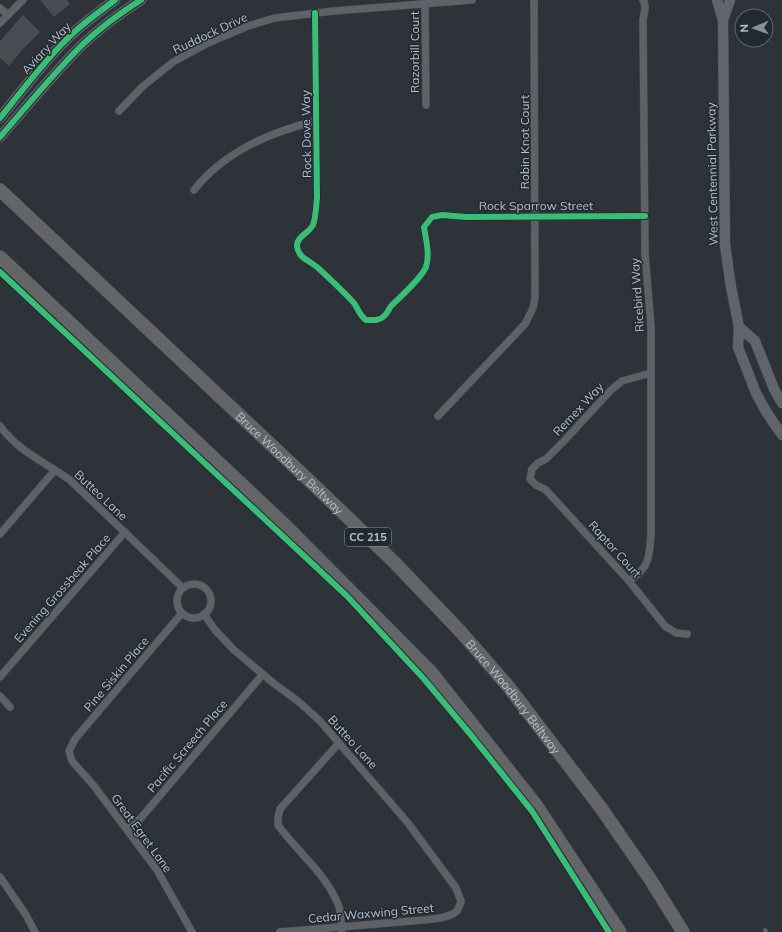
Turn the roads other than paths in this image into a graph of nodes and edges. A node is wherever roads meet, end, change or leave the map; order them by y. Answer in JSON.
{"nodes":[{"id":1,"x":23,"y":0,"type":"edge"},
{"id":2,"x":115,"y":0,"type":"edge"},
{"id":3,"x":141,"y":0,"type":"edge"},
{"id":4,"x":472,"y":0,"type":"edge"},
{"id":5,"x":534,"y":0,"type":"edge"},
{"id":6,"x":643,"y":0,"type":"edge"},
{"id":7,"x":716,"y":0,"type":"edge"},
{"id":8,"x":730,"y":0,"type":"edge"},
{"id":9,"x":425,"y":2,"type":"edge"},
{"id":10,"x":0,"y":8,"type":"edge"},
{"id":11,"x":315,"y":13,"type":"junction"},
{"id":12,"x":8,"y":15,"type":"junction"},
{"id":13,"x":723,"y":20,"type":"junction"},
{"id":14,"x":0,"y":23,"type":"edge"},
{"id":15,"x":426,"y":105,"type":"dead end"},
{"id":16,"x":119,"y":112,"type":"dead end"},
{"id":17,"x":0,"y":118,"type":"edge"},
{"id":18,"x":316,"y":121,"type":"junction"},
{"id":19,"x":0,"y":137,"type":"edge"},
{"id":20,"x":0,"y":190,"type":"edge"},
{"id":21,"x":194,"y":190,"type":"dead end"},
{"id":22,"x":535,"y":216,"type":"junction"},
{"id":23,"x":645,"y":216,"type":"junction"},
{"id":24,"x":0,"y":257,"type":"edge"},
{"id":25,"x":376,"y":319,"type":"joint"},
{"id":26,"x":740,"y":327,"type":"junction"},
{"id":27,"x":651,"y":373,"type":"junction"},
{"id":28,"x":782,"y":403,"type":"edge"},
{"id":29,"x":438,"y":416,"type":"dead end"},
{"id":30,"x":0,"y":426,"type":"edge"},
{"id":31,"x":782,"y":435,"type":"edge"},
{"id":32,"x":55,"y":470,"type":"junction"},
{"id":33,"x":531,"y":474,"type":"joint"},
{"id":34,"x":125,"y":532,"type":"junction"},
{"id":35,"x":0,"y":534,"type":"edge"},
{"id":36,"x":629,"y":581,"type":"junction"},
{"id":37,"x":183,"y":588,"type":"junction"},
{"id":38,"x":182,"y":613,"type":"junction"},
{"id":39,"x":204,"y":614,"type":"junction"},
{"id":40,"x":687,"y":634,"type":"dead end"},
{"id":41,"x":262,"y":674,"type":"junction"},
{"id":42,"x":0,"y":677,"type":"edge"},
{"id":43,"x":0,"y":696,"type":"edge"},
{"id":44,"x":10,"y":707,"type":"dead end"},
{"id":45,"x":339,"y":743,"type":"junction"},
{"id":46,"x":69,"y":751,"type":"joint"},
{"id":47,"x":127,"y":829,"type":"junction"},
{"id":48,"x":0,"y":877,"type":"edge"},
{"id":49,"x":460,"y":905,"type":"joint"},
{"id":50,"x":342,"y":929,"type":"edge"},
{"id":51,"x":35,"y":932,"type":"edge"},
{"id":52,"x":192,"y":932,"type":"edge"},
{"id":53,"x":280,"y":932,"type":"edge"},
{"id":54,"x":620,"y":932,"type":"edge"},
{"id":55,"x":683,"y":932,"type":"edge"}],
"edges":[{"from":1,"to":12,"type":"street"},
{"from":2,"to":17,"type":"main road","name":"Aviary Way"},
{"from":3,"to":19,"type":"main road","name":"Aviary Way"},
{"from":4,"to":9,"type":"street","name":"Ruddock Drive"},
{"from":5,"to":22,"type":"street","name":"Robin Knot Court"},
{"from":6,"to":23,"type":"street","name":"Ricebird Way"},
{"from":7,"to":13,"type":"main road","name":"West Centennial Parkway"},
{"from":8,"to":13,"type":"main road","name":"West Centennial Parkway"},
{"from":9,"to":11,"type":"street","name":"Ruddock Drive"},
{"from":9,"to":15,"type":"street","name":"Razorbill Court"},
{"from":10,"to":12,"type":"street"},
{"from":11,"to":16,"type":"street","name":"Ruddock Drive"},
{"from":11,"to":18,"type":"street","name":"Rock Dove Way"},
{"from":12,"to":14,"type":"street"},
{"from":13,"to":26,"type":"main road","name":"West Centennial Parkway"},
{"from":18,"to":21,"type":"street"},
{"from":18,"to":25,"type":"street","name":"Rock Dove Way"},
{"from":20,"to":55,"type":"highway","name":"Bruce Woodbury Beltway","number":"CC 215"},
{"from":22,"to":23,"type":"street","name":"Rock Sparrow Street"},
{"from":22,"to":25,"type":"street","name":"Rock Sparrow Street"},
{"from":22,"to":29,"type":"street","name":"Robin Knot Court"},
{"from":23,"to":27,"type":"street","name":"Ricebird Way"},
{"from":24,"to":54,"type":"highway"},
{"from":26,"to":28,"type":"main road"},
{"from":26,"to":31,"type":"main road","name":"West Centennial Parkway"},
{"from":27,"to":33,"type":"street","name":"Remex Way"},
{"from":27,"to":36,"type":"street","name":"Ricebird Way"},
{"from":30,"to":32,"type":"street","name":"Butteo Lane"},
{"from":32,"to":34,"type":"street","name":"Butteo Lane"},
{"from":32,"to":35,"type":"street"},
{"from":33,"to":36,"type":"street","name":"Raptor Court"},
{"from":34,"to":37,"type":"street","name":"Butteo Lane"},
{"from":34,"to":42,"type":"street","name":"Evening Grossbeak Place"},
{"from":36,"to":40,"type":"street","name":"Raptor Court"},
{"from":37,"to":38,"type":"street"},
{"from":37,"to":39,"type":"street"},
{"from":38,"to":39,"type":"street"},
{"from":38,"to":46,"type":"street","name":"Pine Siskin Place"},
{"from":39,"to":41,"type":"street","name":"Butteo Lane"},
{"from":41,"to":45,"type":"street","name":"Butteo Lane"},
{"from":41,"to":47,"type":"street","name":"Pacific Screech Place"},
{"from":43,"to":44,"type":"street"},
{"from":45,"to":49,"type":"street","name":"Butteo Lane"},
{"from":45,"to":50,"type":"street"},
{"from":46,"to":47,"type":"street","name":"Great Egret Lane"},
{"from":47,"to":52,"type":"street","name":"Great Egret Lane"},
{"from":48,"to":51,"type":"street"},
{"from":49,"to":50,"type":"street","name":"Cedar Waxwing Street"},
{"from":50,"to":53,"type":"street","name":"Cedar Waxwing Street"}]}
